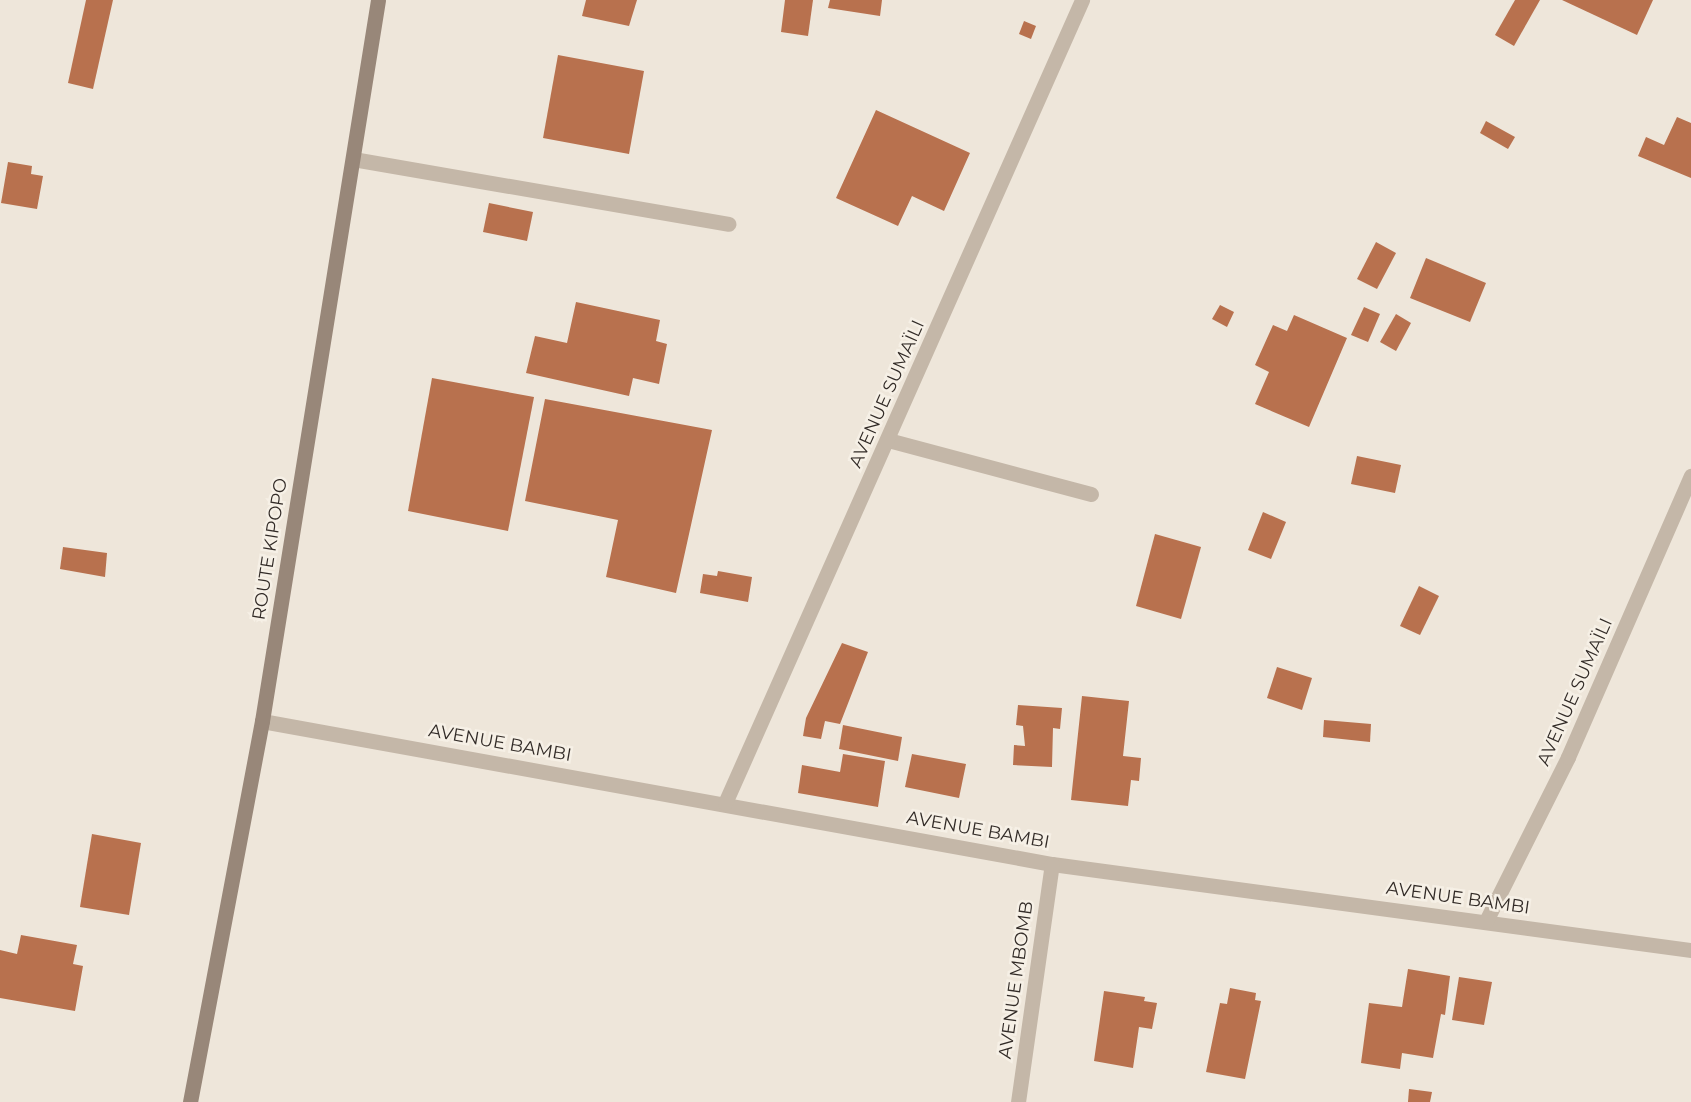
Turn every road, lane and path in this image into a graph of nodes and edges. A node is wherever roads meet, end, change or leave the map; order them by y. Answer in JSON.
{"nodes":[{"id":1,"x":378,"y":0,"type":"edge"},
{"id":2,"x":1082,"y":0,"type":"edge"},
{"id":3,"x":353,"y":159,"type":"junction"},
{"id":4,"x":728,"y":224,"type":"dead end"},
{"id":5,"x":888,"y":440,"type":"junction"},
{"id":6,"x":1691,"y":476,"type":"edge"},
{"id":7,"x":1092,"y":494,"type":"dead end"},
{"id":8,"x":262,"y":721,"type":"junction"},
{"id":9,"x":725,"y":803,"type":"junction"},
{"id":10,"x":1052,"y":864,"type":"junction"},
{"id":11,"x":1486,"y":921,"type":"junction"},
{"id":12,"x":1691,"y":951,"type":"edge"},
{"id":13,"x":190,"y":1102,"type":"edge"},
{"id":14,"x":1018,"y":1102,"type":"edge"}],
"edges":[{"from":1,"to":3,"type":"main road","name":"ROUTE KIPOPO"},
{"from":2,"to":5,"type":"street","name":"AVENUE SUMAÏLI"},
{"from":3,"to":4,"type":"street"},
{"from":3,"to":8,"type":"main road","name":"ROUTE KIPOPO"},
{"from":5,"to":7,"type":"street"},
{"from":5,"to":9,"type":"street","name":"AVENUE SUMAÏLI"},
{"from":6,"to":11,"type":"street","name":"AVENUE SUMAÏLI"},
{"from":8,"to":9,"type":"street","name":"AVENUE BAMBI"},
{"from":8,"to":13,"type":"main road","name":"ROUTE KIPOPO"},
{"from":9,"to":10,"type":"street","name":"AVENUE BAMBI"},
{"from":10,"to":11,"type":"street","name":"AVENUE BAMBI"},
{"from":10,"to":14,"type":"street","name":"AVENUE MBOMB"},
{"from":11,"to":12,"type":"street","name":"AVENUE BAMBI"}]}
